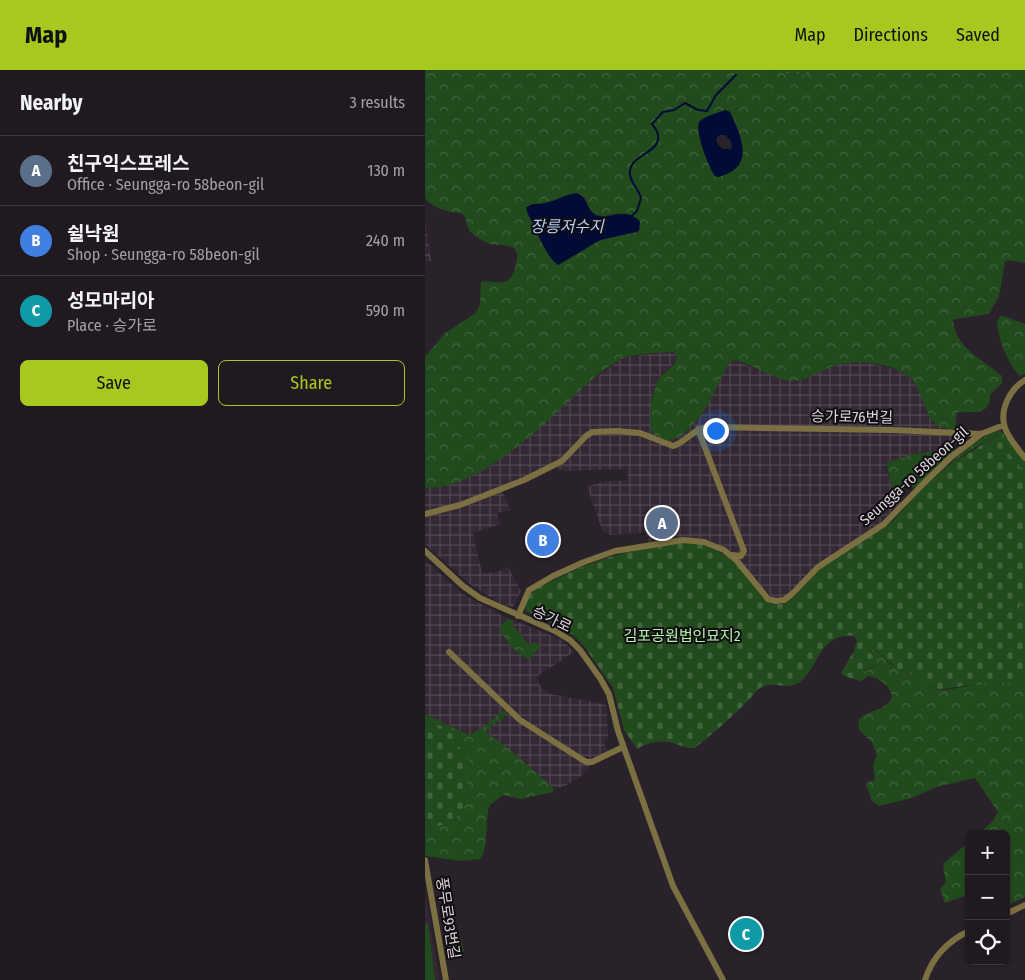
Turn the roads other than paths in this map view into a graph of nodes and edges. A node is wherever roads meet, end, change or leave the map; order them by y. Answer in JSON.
{"nodes":[{"id":1,"x":1025,"y":380,"type":"edge"},
{"id":2,"x":1004,"y":425,"type":"junction"},
{"id":3,"x":698,"y":429,"type":"junction"},
{"id":4,"x":981,"y":434,"type":"junction"},
{"id":5,"x":1025,"y":458,"type":"edge"},
{"id":6,"x":425,"y":514,"type":"edge"},
{"id":7,"x":425,"y":551,"type":"edge"},
{"id":8,"x":731,"y":555,"type":"junction"},
{"id":9,"x":518,"y":616,"type":"junction"},
{"id":10,"x":449,"y":652,"type":"dead end"},
{"id":11,"x":623,"y":746,"type":"junction"},
{"id":12,"x":425,"y":860,"type":"edge"},
{"id":13,"x":1025,"y":905,"type":"edge"},
{"id":14,"x":1010,"y":912,"type":"edge"},
{"id":15,"x":965,"y":934,"type":"edge"},
{"id":16,"x":445,"y":980,"type":"edge"},
{"id":17,"x":723,"y":980,"type":"edge"},
{"id":18,"x":925,"y":980,"type":"edge"}],
"edges":[{"from":1,"to":2,"type":"street"},
{"from":2,"to":4,"type":"street","name":"승가로76번길"},
{"from":2,"to":5,"type":"street"},
{"from":3,"to":4,"type":"street","name":"승가로76번길"},
{"from":3,"to":6,"type":"street"},
{"from":3,"to":8,"type":"street"},
{"from":4,"to":8,"type":"street","name":"Seungga-ro 58beon-gil"},
{"from":7,"to":9,"type":"street","name":"승가로"},
{"from":8,"to":9,"type":"street","name":"Seungga-ro 58beon-gil"},
{"from":9,"to":11,"type":"street","name":"승가로"},
{"from":10,"to":11,"type":"street"},
{"from":11,"to":17,"type":"street","name":"승가로"},
{"from":12,"to":16,"type":"street","name":"풍무로93번길"},
{"from":13,"to":14,"type":"street"},
{"from":15,"to":18,"type":"street"}]}
